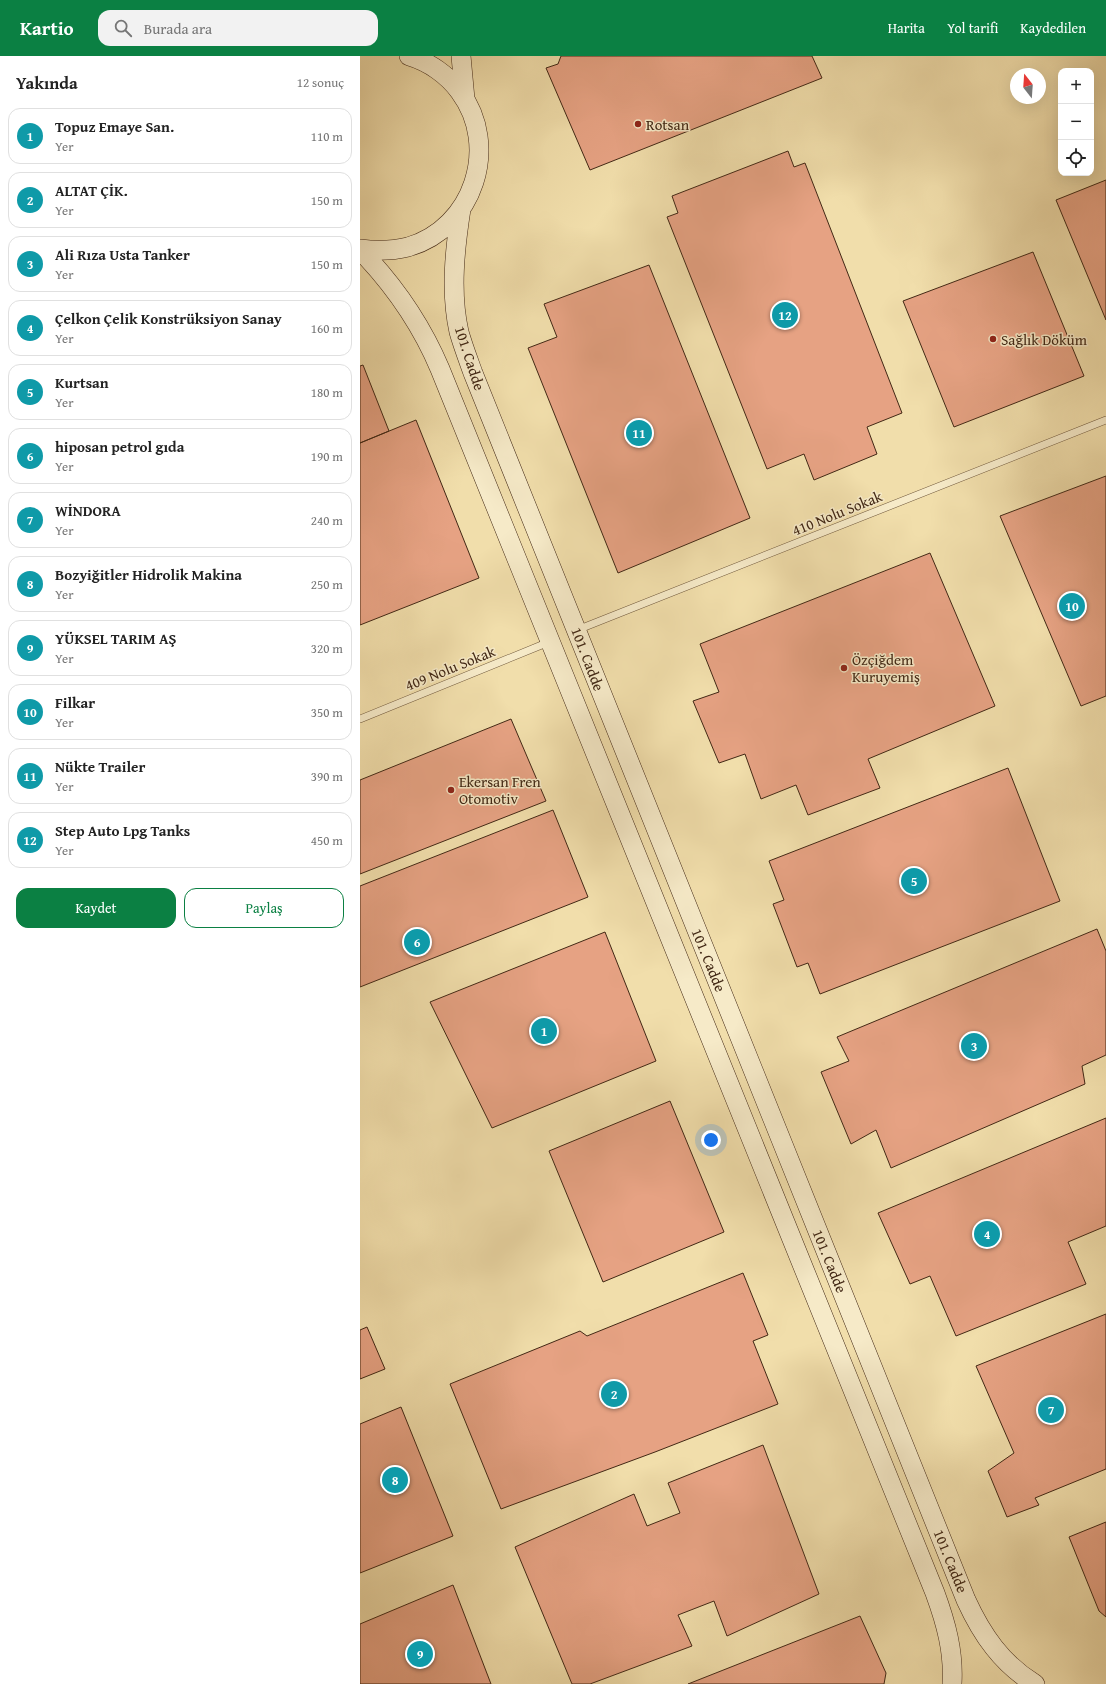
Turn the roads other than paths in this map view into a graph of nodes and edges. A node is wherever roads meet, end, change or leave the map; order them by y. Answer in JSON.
{"nodes":[{"id":1,"x":409,"y":56,"type":"edge"},
{"id":2,"x":461,"y":56,"type":"edge"},
{"id":3,"x":465,"y":99,"type":"junction"},
{"id":4,"x":462,"y":209,"type":"junction"},
{"id":5,"x":360,"y":249,"type":"edge"},
{"id":6,"x":1106,"y":420,"type":"edge"},
{"id":7,"x":577,"y":630,"type":"junction"},
{"id":8,"x":551,"y":641,"type":"junction"},
{"id":9,"x":360,"y":719,"type":"edge"},
{"id":10,"x":952,"y":1684,"type":"edge"},
{"id":11,"x":1035,"y":1684,"type":"edge"}],
"edges":[{"from":1,"to":3,"type":"street"},
{"from":2,"to":3,"type":"street"},
{"from":3,"to":4,"type":"street"},
{"from":4,"to":5,"type":"street"},
{"from":4,"to":7,"type":"street","name":"101. Cadde"},
{"from":5,"to":8,"type":"street","name":"101. Cadde"},
{"from":6,"to":7,"type":"lane","name":"410 Nolu Sokak"},
{"from":7,"to":11,"type":"street","name":"101. Cadde"},
{"from":8,"to":9,"type":"lane","name":"409 Nolu Sokak"},
{"from":8,"to":10,"type":"street","name":"101. Cadde"}]}
